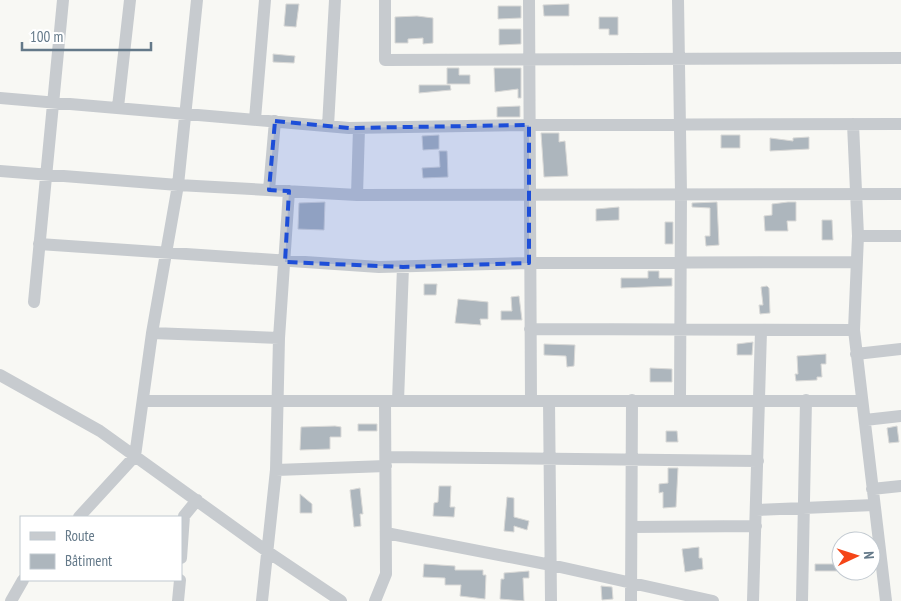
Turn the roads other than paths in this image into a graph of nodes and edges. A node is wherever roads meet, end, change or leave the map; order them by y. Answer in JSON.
{"nodes":[{"id":1,"x":63,"y":0,"type":"edge"},
{"id":2,"x":130,"y":0,"type":"edge"},
{"id":3,"x":197,"y":0,"type":"edge"},
{"id":4,"x":265,"y":0,"type":"edge"},
{"id":5,"x":335,"y":0,"type":"edge"},
{"id":6,"x":384,"y":0,"type":"edge"},
{"id":7,"x":529,"y":0,"type":"edge"},
{"id":8,"x":678,"y":0,"type":"edge"},
{"id":9,"x":529,"y":58,"type":"junction"},
{"id":10,"x":679,"y":58,"type":"junction"},
{"id":11,"x":901,"y":58,"type":"edge"},
{"id":12,"x":0,"y":98,"type":"edge"},
{"id":13,"x":53,"y":102,"type":"junction"},
{"id":14,"x":118,"y":107,"type":"junction"},
{"id":15,"x":185,"y":113,"type":"junction"},
{"id":16,"x":255,"y":119,"type":"junction"},
{"id":17,"x":275,"y":121,"type":"junction"},
{"id":18,"x":680,"y":124,"type":"junction"},
{"id":19,"x":853,"y":124,"type":"junction"},
{"id":20,"x":901,"y":124,"type":"edge"},
{"id":21,"x":529,"y":125,"type":"junction"},
{"id":22,"x":328,"y":126,"type":"junction"},
{"id":23,"x":359,"y":128,"type":"junction"},
{"id":24,"x":0,"y":171,"type":"edge"},
{"id":25,"x":46,"y":174,"type":"junction"},
{"id":26,"x":178,"y":185,"type":"junction"},
{"id":27,"x":269,"y":190,"type":"junction"},
{"id":28,"x":290,"y":191,"type":"junction"},
{"id":29,"x":529,"y":193,"type":"junction"},
{"id":30,"x":681,"y":193,"type":"junction"},
{"id":31,"x":855,"y":193,"type":"junction"},
{"id":32,"x":901,"y":194,"type":"edge"},
{"id":33,"x":357,"y":195,"type":"junction"},
{"id":34,"x":858,"y":236,"type":"junction"},
{"id":35,"x":901,"y":236,"type":"edge"},
{"id":36,"x":39,"y":244,"type":"junction"},
{"id":37,"x":165,"y":253,"type":"junction"},
{"id":38,"x":285,"y":262,"type":"junction"},
{"id":39,"x":857,"y":262,"type":"junction"},
{"id":40,"x":529,"y":263,"type":"junction"},
{"id":41,"x":681,"y":263,"type":"junction"},
{"id":42,"x":403,"y":267,"type":"junction"},
{"id":43,"x":34,"y":302,"type":"dead end"},
{"id":44,"x":530,"y":329,"type":"junction"},
{"id":45,"x":680,"y":330,"type":"junction"},
{"id":46,"x":854,"y":330,"type":"junction"},
{"id":47,"x":761,"y":331,"type":"junction"},
{"id":48,"x":152,"y":333,"type":"junction"},
{"id":49,"x":279,"y":338,"type":"junction"},
{"id":50,"x":901,"y":349,"type":"edge"},
{"id":51,"x":856,"y":354,"type":"junction"},
{"id":52,"x":0,"y":375,"type":"edge"},
{"id":53,"x":632,"y":400,"type":"junction"},
{"id":54,"x":680,"y":400,"type":"junction"},
{"id":55,"x":760,"y":400,"type":"junction"},
{"id":56,"x":806,"y":400,"type":"junction"},
{"id":57,"x":144,"y":401,"type":"junction"},
{"id":58,"x":278,"y":401,"type":"junction"},
{"id":59,"x":385,"y":401,"type":"junction"},
{"id":60,"x":398,"y":401,"type":"junction"},
{"id":61,"x":531,"y":401,"type":"junction"},
{"id":62,"x":549,"y":401,"type":"junction"},
{"id":63,"x":862,"y":401,"type":"junction"},
{"id":64,"x":901,"y":416,"type":"edge"},
{"id":65,"x":865,"y":420,"type":"junction"},
{"id":66,"x":135,"y":456,"type":"junction"},
{"id":67,"x":549,"y":458,"type":"junction"},
{"id":68,"x":632,"y":459,"type":"junction"},
{"id":69,"x":758,"y":461,"type":"junction"},
{"id":70,"x":386,"y":462,"type":"junction"},
{"id":71,"x":276,"y":470,"type":"junction"},
{"id":72,"x":901,"y":486,"type":"edge"},
{"id":73,"x":872,"y":489,"type":"junction"},
{"id":74,"x":197,"y":500,"type":"junction"},
{"id":75,"x":874,"y":505,"type":"junction"},
{"id":76,"x":804,"y":508,"type":"junction"},
{"id":77,"x":756,"y":510,"type":"junction"},
{"id":78,"x":80,"y":516,"type":"edge"},
{"id":79,"x":632,"y":526,"type":"junction"},
{"id":80,"x":756,"y":526,"type":"junction"},
{"id":81,"x":386,"y":533,"type":"junction"},
{"id":82,"x":182,"y":544,"type":"edge"},
{"id":83,"x":268,"y":552,"type":"junction"},
{"id":84,"x":551,"y":565,"type":"junction"},
{"id":85,"x":22,"y":581,"type":"edge"},
{"id":86,"x":180,"y":581,"type":"edge"},
{"id":87,"x":632,"y":583,"type":"junction"},
{"id":88,"x":324,"y":597,"type":"edge"},
{"id":89,"x":686,"y":598,"type":"edge"},
{"id":90,"x":11,"y":601,"type":"edge"},
{"id":91,"x":178,"y":601,"type":"edge"},
{"id":92,"x":262,"y":601,"type":"edge"},
{"id":93,"x":341,"y":601,"type":"edge"},
{"id":94,"x":375,"y":601,"type":"edge"},
{"id":95,"x":551,"y":601,"type":"edge"},
{"id":96,"x":631,"y":601,"type":"edge"},
{"id":97,"x":713,"y":601,"type":"edge"},
{"id":98,"x":753,"y":601,"type":"edge"},
{"id":99,"x":802,"y":601,"type":"edge"},
{"id":100,"x":886,"y":601,"type":"edge"}],
"edges":[{"from":1,"to":13,"type":"street"},
{"from":2,"to":14,"type":"street"},
{"from":3,"to":15,"type":"street"},
{"from":4,"to":16,"type":"street"},
{"from":5,"to":22,"type":"street"},
{"from":6,"to":9,"type":"street"},
{"from":7,"to":9,"type":"street"},
{"from":8,"to":10,"type":"street"},
{"from":9,"to":10,"type":"street"},
{"from":9,"to":21,"type":"street"},
{"from":10,"to":11,"type":"street"},
{"from":10,"to":18,"type":"street"},
{"from":12,"to":13,"type":"street"},
{"from":13,"to":14,"type":"street"},
{"from":13,"to":25,"type":"street"},
{"from":14,"to":15,"type":"street"},
{"from":15,"to":16,"type":"street"},
{"from":15,"to":26,"type":"street"},
{"from":16,"to":17,"type":"street"},
{"from":17,"to":22,"type":"street"},
{"from":17,"to":27,"type":"street"},
{"from":18,"to":19,"type":"street"},
{"from":18,"to":21,"type":"street"},
{"from":18,"to":30,"type":"street"},
{"from":19,"to":20,"type":"street"},
{"from":19,"to":31,"type":"street"},
{"from":21,"to":23,"type":"street"},
{"from":21,"to":29,"type":"street"},
{"from":22,"to":23,"type":"street"},
{"from":23,"to":33,"type":"street"},
{"from":24,"to":25,"type":"street"},
{"from":25,"to":26,"type":"street"},
{"from":25,"to":36,"type":"street"},
{"from":26,"to":27,"type":"street"},
{"from":26,"to":37,"type":"street"},
{"from":27,"to":28,"type":"street"},
{"from":28,"to":33,"type":"street"},
{"from":28,"to":38,"type":"street"},
{"from":29,"to":30,"type":"street"},
{"from":29,"to":33,"type":"street"},
{"from":29,"to":40,"type":"street"},
{"from":30,"to":31,"type":"street"},
{"from":30,"to":41,"type":"street"},
{"from":31,"to":32,"type":"street"},
{"from":31,"to":34,"type":"street"},
{"from":34,"to":35,"type":"street"},
{"from":34,"to":39,"type":"street"},
{"from":36,"to":37,"type":"street"},
{"from":36,"to":43,"type":"street"},
{"from":37,"to":38,"type":"street"},
{"from":37,"to":48,"type":"street"},
{"from":38,"to":42,"type":"street"},
{"from":38,"to":49,"type":"street"},
{"from":39,"to":41,"type":"street"},
{"from":39,"to":46,"type":"street"},
{"from":40,"to":41,"type":"street"},
{"from":40,"to":42,"type":"street"},
{"from":40,"to":44,"type":"street"},
{"from":41,"to":45,"type":"street"},
{"from":42,"to":60,"type":"street"},
{"from":44,"to":45,"type":"street"},
{"from":44,"to":61,"type":"street"},
{"from":45,"to":47,"type":"street"},
{"from":45,"to":54,"type":"street"},
{"from":46,"to":47,"type":"street"},
{"from":46,"to":51,"type":"street"},
{"from":47,"to":55,"type":"street"},
{"from":48,"to":49,"type":"street"},
{"from":48,"to":57,"type":"street"},
{"from":49,"to":58,"type":"street"},
{"from":50,"to":51,"type":"street"},
{"from":51,"to":63,"type":"street"},
{"from":52,"to":66,"type":"street"},
{"from":53,"to":54,"type":"street"},
{"from":53,"to":62,"type":"street"},
{"from":53,"to":68,"type":"street"},
{"from":54,"to":55,"type":"street"},
{"from":55,"to":56,"type":"street"},
{"from":55,"to":69,"type":"street"},
{"from":56,"to":63,"type":"street"},
{"from":56,"to":76,"type":"street"},
{"from":57,"to":58,"type":"street"},
{"from":57,"to":66,"type":"street"},
{"from":58,"to":59,"type":"street"},
{"from":58,"to":71,"type":"street"},
{"from":59,"to":60,"type":"street"},
{"from":59,"to":70,"type":"street"},
{"from":60,"to":61,"type":"street"},
{"from":61,"to":62,"type":"street"},
{"from":62,"to":67,"type":"street"},
{"from":63,"to":65,"type":"street"},
{"from":64,"to":65,"type":"street"},
{"from":65,"to":73,"type":"street"},
{"from":66,"to":74,"type":"street"},
{"from":66,"to":78,"type":"street"},
{"from":67,"to":68,"type":"street"},
{"from":67,"to":70,"type":"street"},
{"from":67,"to":84,"type":"street"},
{"from":68,"to":69,"type":"street"},
{"from":68,"to":79,"type":"street"},
{"from":69,"to":77,"type":"street"},
{"from":70,"to":71,"type":"street"},
{"from":70,"to":81,"type":"street"},
{"from":71,"to":83,"type":"street"},
{"from":72,"to":73,"type":"street"},
{"from":73,"to":75,"type":"street"},
{"from":74,"to":82,"type":"street"},
{"from":74,"to":83,"type":"street"},
{"from":75,"to":76,"type":"street"},
{"from":75,"to":100,"type":"street"},
{"from":76,"to":77,"type":"street"},
{"from":76,"to":99,"type":"street"},
{"from":77,"to":80,"type":"street"},
{"from":79,"to":80,"type":"street"},
{"from":79,"to":87,"type":"street"},
{"from":80,"to":98,"type":"street"},
{"from":81,"to":84,"type":"street"},
{"from":81,"to":94,"type":"street"},
{"from":83,"to":88,"type":"street"},
{"from":83,"to":92,"type":"street"},
{"from":84,"to":87,"type":"street"},
{"from":84,"to":95,"type":"street"},
{"from":85,"to":90,"type":"street"},
{"from":86,"to":91,"type":"street"},
{"from":87,"to":89,"type":"street"},
{"from":87,"to":96,"type":"street"},
{"from":88,"to":93,"type":"street"},
{"from":89,"to":97,"type":"street"}]}
